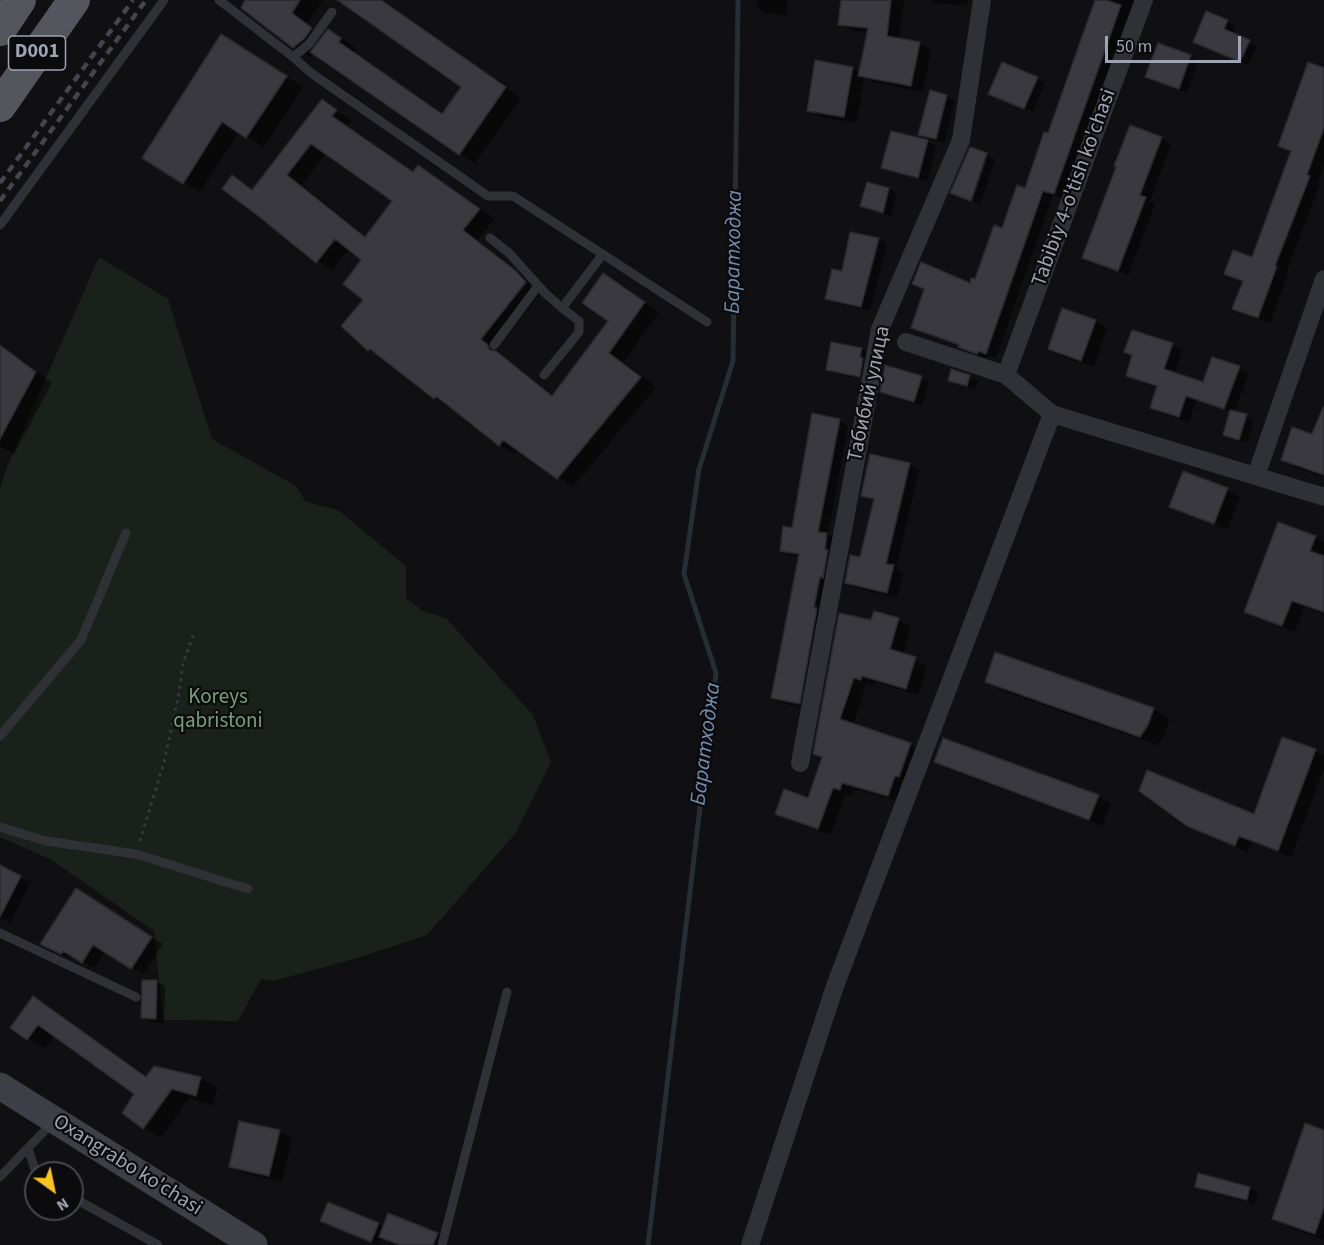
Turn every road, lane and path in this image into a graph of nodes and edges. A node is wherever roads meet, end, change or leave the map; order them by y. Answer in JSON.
{"nodes":[{"id":1,"x":20,"y":0,"type":"edge"},
{"id":2,"x":74,"y":0,"type":"edge"},
{"id":3,"x":164,"y":0,"type":"edge"},
{"id":4,"x":219,"y":0,"type":"edge"},
{"id":5,"x":982,"y":0,"type":"edge"},
{"id":6,"x":1144,"y":0,"type":"edge"},
{"id":7,"x":332,"y":12,"type":"dead end"},
{"id":8,"x":0,"y":30,"type":"edge"},
{"id":9,"x":293,"y":57,"type":"junction"},
{"id":10,"x":0,"y":106,"type":"edge"},
{"id":11,"x":0,"y":225,"type":"edge"},
{"id":12,"x":490,"y":237,"type":"dead end"},
{"id":13,"x":603,"y":254,"type":"junction"},
{"id":14,"x":1324,"y":279,"type":"edge"},
{"id":15,"x":538,"y":286,"type":"junction"},
{"id":16,"x":562,"y":308,"type":"junction"},
{"id":17,"x":706,"y":322,"type":"dead end"},
{"id":18,"x":906,"y":342,"type":"dead end"},
{"id":19,"x":494,"y":345,"type":"dead end"},
{"id":20,"x":544,"y":375,"type":"dead end"},
{"id":21,"x":1006,"y":375,"type":"junction"},
{"id":22,"x":1052,"y":414,"type":"junction"},
{"id":23,"x":1256,"y":476,"type":"junction"},
{"id":24,"x":1324,"y":497,"type":"edge"},
{"id":25,"x":126,"y":533,"type":"dead end"},
{"id":26,"x":194,"y":633,"type":"dead end"},
{"id":27,"x":0,"y":736,"type":"edge"},
{"id":28,"x":800,"y":764,"type":"dead end"},
{"id":29,"x":0,"y":827,"type":"edge"},
{"id":30,"x":136,"y":854,"type":"junction"},
{"id":31,"x":248,"y":889,"type":"dead end"},
{"id":32,"x":0,"y":933,"type":"edge"},
{"id":33,"x":507,"y":992,"type":"dead end"},
{"id":34,"x":136,"y":996,"type":"dead end"},
{"id":35,"x":0,"y":1086,"type":"edge"},
{"id":36,"x":54,"y":1121,"type":"junction"},
{"id":37,"x":28,"y":1148,"type":"junction"},
{"id":38,"x":32,"y":1161,"type":"edge"},
{"id":39,"x":0,"y":1177,"type":"edge"},
{"id":40,"x":84,"y":1204,"type":"edge"},
{"id":41,"x":244,"y":1243,"type":"edge"},
{"id":42,"x":158,"y":1245,"type":"edge"},
{"id":43,"x":442,"y":1245,"type":"edge"},
{"id":44,"x":750,"y":1245,"type":"edge"}],
"edges":[{"from":1,"to":8,"type":"highway","number":"D001"},
{"from":2,"to":10,"type":"highway","number":"D001"},
{"from":3,"to":11,"type":"lane"},
{"from":4,"to":9,"type":"lane"},
{"from":5,"to":28,"type":"street","name":"Табибий улица"},
{"from":6,"to":21,"type":"street","name":"Tabibiy 4-o'tish ko'chasi"},
{"from":7,"to":9,"type":"lane"},
{"from":9,"to":13,"type":"lane"},
{"from":12,"to":15,"type":"lane"},
{"from":13,"to":16,"type":"lane"},
{"from":13,"to":17,"type":"lane"},
{"from":14,"to":23,"type":"street"},
{"from":15,"to":16,"type":"lane"},
{"from":15,"to":19,"type":"lane"},
{"from":16,"to":20,"type":"lane"},
{"from":18,"to":21,"type":"street"},
{"from":21,"to":22,"type":"street"},
{"from":22,"to":23,"type":"street"},
{"from":22,"to":44,"type":"street"},
{"from":23,"to":24,"type":"street"},
{"from":25,"to":27,"type":"lane"},
{"from":26,"to":30,"type":"path"},
{"from":29,"to":30,"type":"lane"},
{"from":30,"to":31,"type":"lane"},
{"from":32,"to":34,"type":"lane"},
{"from":33,"to":43,"type":"lane"},
{"from":35,"to":36,"type":"main road","name":"Oxangrabo ko'chasi"},
{"from":36,"to":37,"type":"lane"},
{"from":36,"to":41,"type":"main road","name":"Oxangrabo ko'chasi"},
{"from":37,"to":38,"type":"lane"},
{"from":37,"to":39,"type":"lane"},
{"from":40,"to":42,"type":"lane"}]}
